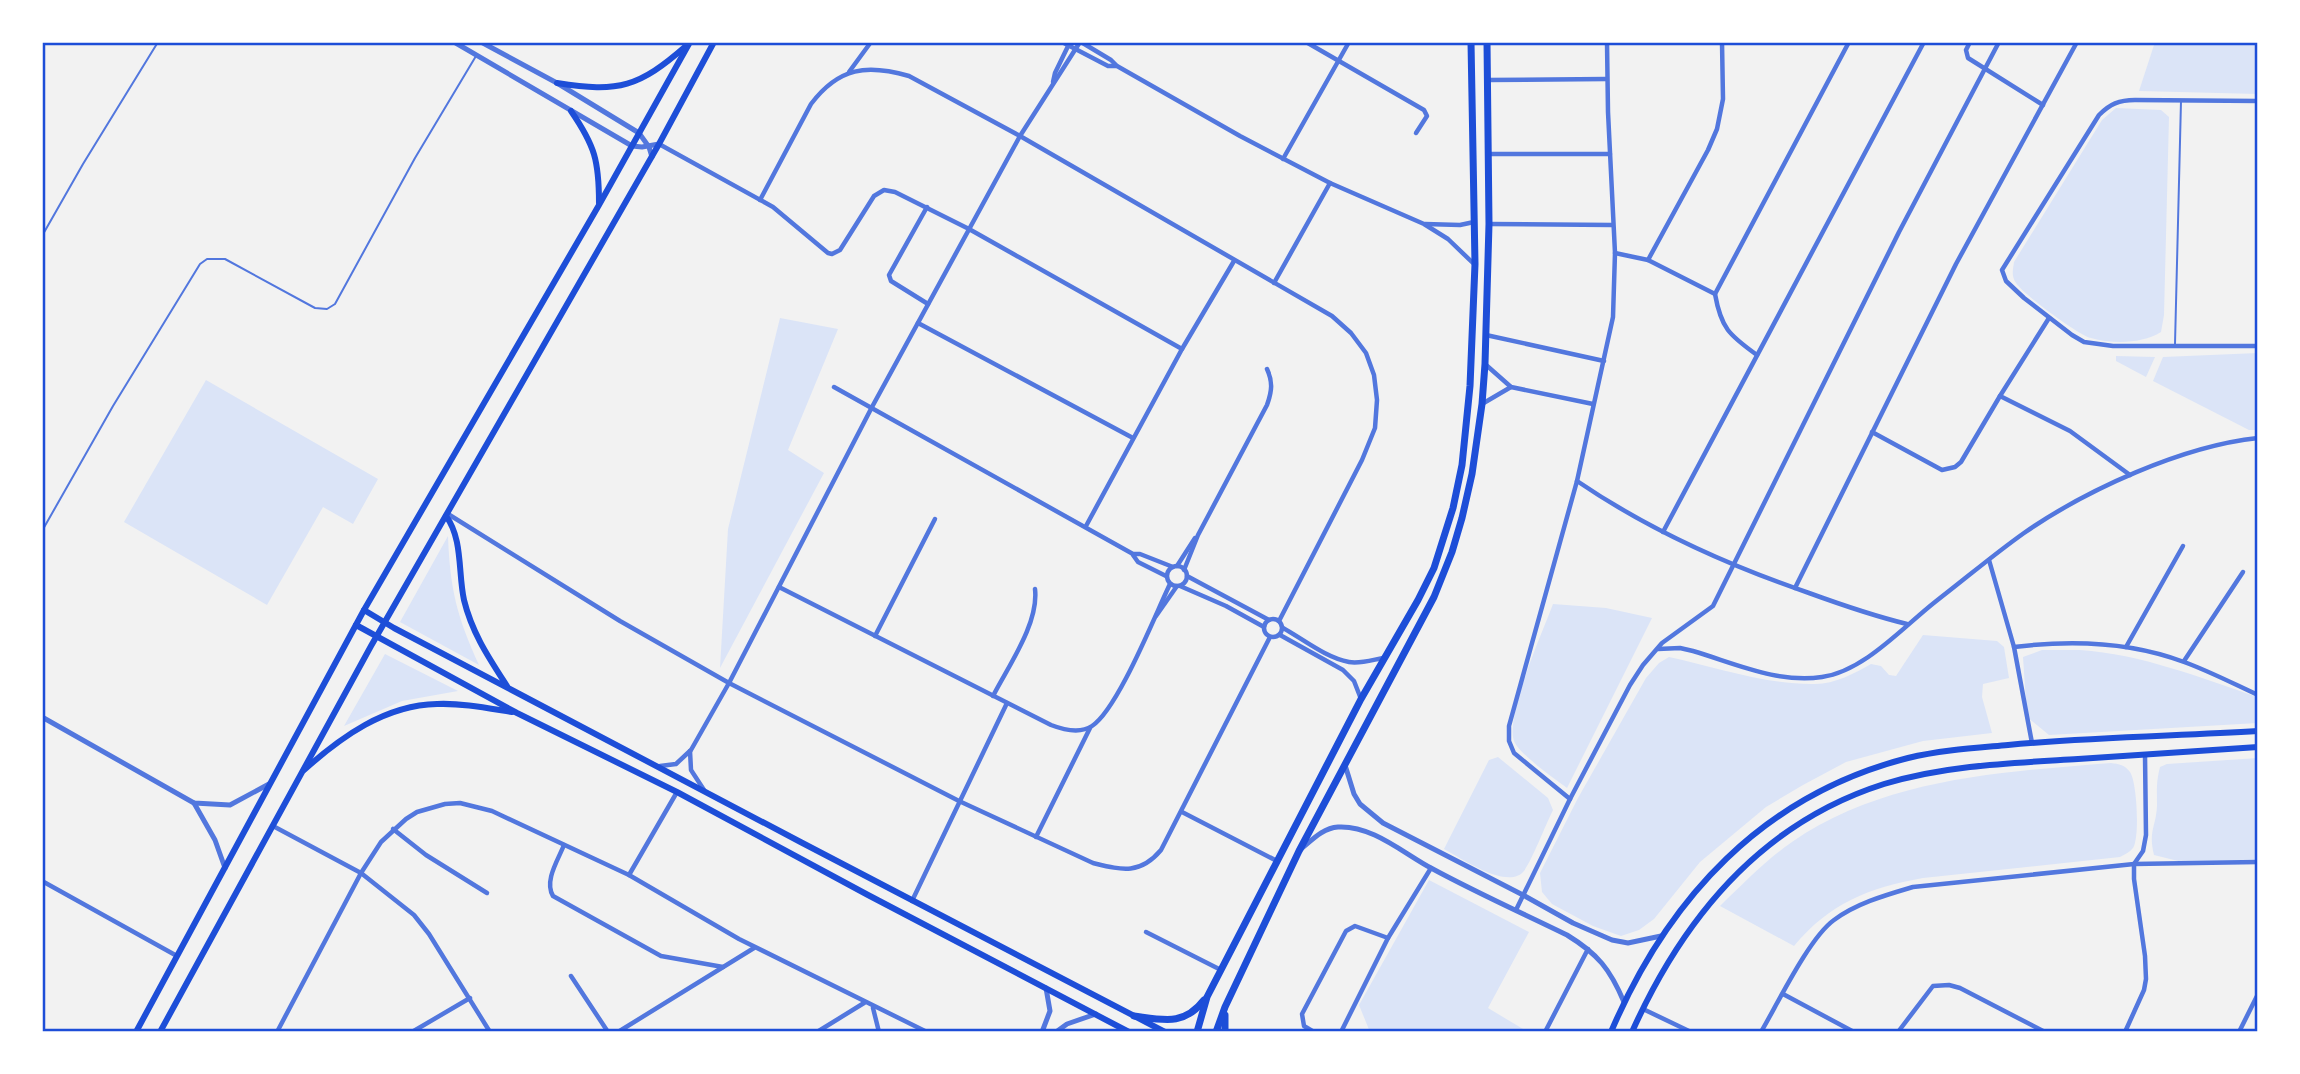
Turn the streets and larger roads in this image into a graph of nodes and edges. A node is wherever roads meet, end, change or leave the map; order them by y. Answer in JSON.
{"nodes":[{"id":1,"x":454,"y":42,"type":"edge"},
{"id":2,"x":481,"y":42,"type":"edge"},
{"id":3,"x":690,"y":42,"type":"edge"},
{"id":4,"x":714,"y":42,"type":"edge"},
{"id":5,"x":871,"y":42,"type":"edge"},
{"id":6,"x":1062,"y":42,"type":"edge"},
{"id":7,"x":1081,"y":42,"type":"edge"},
{"id":8,"x":1306,"y":42,"type":"edge"},
{"id":9,"x":1349,"y":42,"type":"edge"},
{"id":10,"x":1472,"y":42,"type":"edge"},
{"id":11,"x":1487,"y":42,"type":"edge"},
{"id":12,"x":1607,"y":42,"type":"edge"},
{"id":13,"x":1722,"y":42,"type":"edge"},
{"id":14,"x":1849,"y":42,"type":"edge"},
{"id":15,"x":1924,"y":42,"type":"edge"},
{"id":16,"x":1970,"y":42,"type":"edge"},
{"id":17,"x":1999,"y":42,"type":"edge"},
{"id":18,"x":2077,"y":42,"type":"edge"},
{"id":19,"x":1069,"y":44,"type":"edge"},
{"id":20,"x":1076,"y":50,"type":"junction"},
{"id":21,"x":1340,"y":61,"type":"junction"},
{"id":22,"x":1117,"y":66,"type":"junction"},
{"id":23,"x":1984,"y":68,"type":"junction"},
{"id":24,"x":849,"y":72,"type":"junction"},
{"id":25,"x":1606,"y":79,"type":"junction"},
{"id":26,"x":1487,"y":80,"type":"junction"},
{"id":27,"x":557,"y":83,"type":"junction"},
{"id":28,"x":1053,"y":83,"type":"junction"},
{"id":29,"x":2258,"y":101,"type":"edge"},
{"id":30,"x":2043,"y":105,"type":"junction"},
{"id":31,"x":571,"y":111,"type":"junction"},
{"id":32,"x":1472,"y":122,"type":"junction"},
{"id":33,"x":1488,"y":122,"type":"junction"},
{"id":34,"x":639,"y":133,"type":"junction"},
{"id":35,"x":1416,"y":133,"type":"dead end"},
{"id":36,"x":1020,"y":136,"type":"junction"},
{"id":37,"x":659,"y":144,"type":"junction"},
{"id":38,"x":1472,"y":145,"type":"junction"},
{"id":39,"x":632,"y":146,"type":"junction"},
{"id":40,"x":649,"y":147,"type":"junction"},
{"id":41,"x":1488,"y":150,"type":"junction"},
{"id":42,"x":1610,"y":154,"type":"junction"},
{"id":43,"x":652,"y":157,"type":"junction"},
{"id":44,"x":1283,"y":159,"type":"junction"},
{"id":45,"x":1330,"y":183,"type":"junction"},
{"id":46,"x":760,"y":200,"type":"junction"},
{"id":47,"x":599,"y":205,"type":"junction"},
{"id":48,"x":927,"y":207,"type":"junction"},
{"id":49,"x":1474,"y":222,"type":"junction"},
{"id":50,"x":1424,"y":224,"type":"junction"},
{"id":51,"x":1489,"y":224,"type":"junction"},
{"id":52,"x":1612,"y":225,"type":"junction"},
{"id":53,"x":969,"y":229,"type":"junction"},
{"id":54,"x":1615,"y":253,"type":"junction"},
{"id":55,"x":1648,"y":260,"type":"junction"},
{"id":56,"x":1234,"y":261,"type":"junction"},
{"id":57,"x":1475,"y":264,"type":"junction"},
{"id":58,"x":1274,"y":283,"type":"junction"},
{"id":59,"x":1715,"y":294,"type":"junction"},
{"id":60,"x":928,"y":304,"type":"junction"},
{"id":61,"x":2049,"y":318,"type":"junction"},
{"id":62,"x":918,"y":323,"type":"junction"},
{"id":63,"x":1486,"y":335,"type":"junction"},
{"id":64,"x":2258,"y":346,"type":"edge"},
{"id":65,"x":1182,"y":349,"type":"junction"},
{"id":66,"x":1757,"y":355,"type":"junction"},
{"id":67,"x":1604,"y":360,"type":"junction"},
{"id":68,"x":1485,"y":364,"type":"junction"},
{"id":69,"x":1267,"y":369,"type":"dead end"},
{"id":70,"x":834,"y":387,"type":"dead end"},
{"id":71,"x":1511,"y":387,"type":"junction"},
{"id":72,"x":2000,"y":396,"type":"junction"},
{"id":73,"x":1482,"y":404,"type":"junction"},
{"id":74,"x":1593,"y":404,"type":"junction"},
{"id":75,"x":872,"y":407,"type":"junction"},
{"id":76,"x":1872,"y":432,"type":"junction"},
{"id":77,"x":1133,"y":438,"type":"junction"},
{"id":78,"x":2258,"y":438,"type":"edge"},
{"id":79,"x":2130,"y":475,"type":"junction"},
{"id":80,"x":1577,"y":481,"type":"junction"},
{"id":81,"x":447,"y":515,"type":"junction"},
{"id":82,"x":935,"y":519,"type":"dead end"},
{"id":83,"x":1086,"y":526,"type":"junction"},
{"id":84,"x":1663,"y":533,"type":"junction"},
{"id":85,"x":1198,"y":535,"type":"junction"},
{"id":86,"x":2183,"y":546,"type":"dead end"},
{"id":87,"x":1133,"y":554,"type":"junction"},
{"id":88,"x":1989,"y":560,"type":"junction"},
{"id":89,"x":1733,"y":566,"type":"junction"},
{"id":90,"x":1175,"y":567,"type":"junction"},
{"id":91,"x":2243,"y":572,"type":"dead end"},
{"id":92,"x":1186,"y":573,"type":"junction"},
{"id":93,"x":1167,"y":577,"type":"junction"},
{"id":94,"x":1170,"y":584,"type":"junction"},
{"id":95,"x":1178,"y":586,"type":"junction"},
{"id":96,"x":779,"y":587,"type":"junction"},
{"id":97,"x":1795,"y":588,"type":"junction"},
{"id":98,"x":1035,"y":589,"type":"dead end"},
{"id":99,"x":364,"y":610,"type":"junction"},
{"id":100,"x":1156,"y":617,"type":"junction"},
{"id":101,"x":1269,"y":620,"type":"junction"},
{"id":102,"x":1279,"y":621,"type":"junction"},
{"id":103,"x":385,"y":623,"type":"junction"},
{"id":104,"x":1907,"y":624,"type":"junction"},
{"id":105,"x":356,"y":625,"type":"junction"},
{"id":106,"x":1264,"y":627,"type":"junction"},
{"id":107,"x":1283,"y":628,"type":"junction"},
{"id":108,"x":1280,"y":635,"type":"junction"},
{"id":109,"x":377,"y":636,"type":"junction"},
{"id":110,"x":875,"y":637,"type":"junction"},
{"id":111,"x":1270,"y":637,"type":"junction"},
{"id":112,"x":2014,"y":647,"type":"junction"},
{"id":113,"x":2126,"y":647,"type":"junction"},
{"id":114,"x":1657,"y":649,"type":"junction"},
{"id":115,"x":1383,"y":658,"type":"junction"},
{"id":116,"x":2184,"y":662,"type":"junction"},
{"id":117,"x":729,"y":683,"type":"junction"},
{"id":118,"x":508,"y":688,"type":"junction"},
{"id":119,"x":2258,"y":695,"type":"edge"},
{"id":120,"x":993,"y":696,"type":"junction"},
{"id":121,"x":1361,"y":699,"type":"junction"},
{"id":122,"x":1007,"y":703,"type":"junction"},
{"id":123,"x":517,"y":713,"type":"junction"},
{"id":124,"x":42,"y":717,"type":"edge"},
{"id":125,"x":1090,"y":727,"type":"junction"},
{"id":126,"x":2258,"y":730,"type":"edge"},
{"id":127,"x":2032,"y":743,"type":"junction"},
{"id":128,"x":2258,"y":747,"type":"edge"},
{"id":129,"x":691,"y":750,"type":"junction"},
{"id":130,"x":2145,"y":755,"type":"junction"},
{"id":131,"x":1345,"y":765,"type":"junction"},
{"id":132,"x":660,"y":766,"type":"junction"},
{"id":133,"x":300,"y":774,"type":"junction"},
{"id":134,"x":271,"y":783,"type":"junction"},
{"id":135,"x":704,"y":790,"type":"junction"},
{"id":136,"x":677,"y":792,"type":"junction"},
{"id":137,"x":1570,"y":799,"type":"junction"},
{"id":138,"x":959,"y":801,"type":"junction"},
{"id":139,"x":194,"y":803,"type":"junction"},
{"id":140,"x":1182,"y":812,"type":"junction"},
{"id":141,"x":272,"y":826,"type":"junction"},
{"id":142,"x":393,"y":829,"type":"junction"},
{"id":143,"x":1036,"y":838,"type":"junction"},
{"id":144,"x":564,"y":845,"type":"junction"},
{"id":145,"x":1299,"y":851,"type":"junction"},
{"id":146,"x":1277,"y":861,"type":"junction"},
{"id":147,"x":2258,"y":862,"type":"edge"},
{"id":148,"x":2134,"y":864,"type":"junction"},
{"id":149,"x":225,"y":868,"type":"junction"},
{"id":150,"x":1432,"y":868,"type":"junction"},
{"id":151,"x":361,"y":873,"type":"junction"},
{"id":152,"x":629,"y":875,"type":"junction"},
{"id":153,"x":42,"y":881,"type":"edge"},
{"id":154,"x":487,"y":893,"type":"dead end"},
{"id":155,"x":1523,"y":895,"type":"junction"},
{"id":156,"x":911,"y":902,"type":"junction"},
{"id":157,"x":1516,"y":909,"type":"junction"},
{"id":158,"x":1146,"y":932,"type":"dead end"},
{"id":159,"x":1661,"y":936,"type":"junction"},
{"id":160,"x":1388,"y":937,"type":"junction"},
{"id":161,"x":754,"y":947,"type":"junction"},
{"id":162,"x":1588,"y":948,"type":"junction"},
{"id":163,"x":177,"y":956,"type":"junction"},
{"id":164,"x":723,"y":967,"type":"junction"},
{"id":165,"x":1221,"y":970,"type":"junction"},
{"id":166,"x":571,"y":976,"type":"dead end"},
{"id":167,"x":1046,"y":988,"type":"junction"},
{"id":168,"x":1783,"y":994,"type":"junction"},
{"id":169,"x":2258,"y":994,"type":"edge"},
{"id":170,"x":1207,"y":997,"type":"junction"},
{"id":171,"x":470,"y":998,"type":"junction"},
{"id":172,"x":1624,"y":1002,"type":"junction"},
{"id":173,"x":864,"y":1003,"type":"junction"},
{"id":174,"x":873,"y":1007,"type":"junction"},
{"id":175,"x":1225,"y":1007,"type":"junction"},
{"id":176,"x":1642,"y":1008,"type":"junction"},
{"id":177,"x":1096,"y":1014,"type":"junction"},
{"id":178,"x":1134,"y":1016,"type":"junction"},
{"id":179,"x":136,"y":1032,"type":"edge"},
{"id":180,"x":160,"y":1032,"type":"edge"},
{"id":181,"x":277,"y":1032,"type":"edge"},
{"id":182,"x":412,"y":1032,"type":"edge"},
{"id":183,"x":490,"y":1032,"type":"edge"},
{"id":184,"x":608,"y":1032,"type":"edge"},
{"id":185,"x":618,"y":1032,"type":"edge"},
{"id":186,"x":817,"y":1032,"type":"edge"},
{"id":187,"x":879,"y":1032,"type":"edge"},
{"id":188,"x":927,"y":1032,"type":"edge"},
{"id":189,"x":1042,"y":1032,"type":"edge"},
{"id":190,"x":1056,"y":1032,"type":"edge"},
{"id":191,"x":1129,"y":1032,"type":"edge"},
{"id":192,"x":1165,"y":1032,"type":"edge"},
{"id":193,"x":1197,"y":1032,"type":"edge"},
{"id":194,"x":1216,"y":1032,"type":"edge"},
{"id":195,"x":1225,"y":1032,"type":"edge"},
{"id":196,"x":1314,"y":1032,"type":"edge"},
{"id":197,"x":1341,"y":1032,"type":"edge"},
{"id":198,"x":1545,"y":1032,"type":"edge"},
{"id":199,"x":1611,"y":1032,"type":"edge"},
{"id":200,"x":1632,"y":1032,"type":"edge"},
{"id":201,"x":1691,"y":1032,"type":"edge"},
{"id":202,"x":1761,"y":1032,"type":"edge"},
{"id":203,"x":1854,"y":1032,"type":"edge"},
{"id":204,"x":1898,"y":1032,"type":"edge"},
{"id":205,"x":2046,"y":1032,"type":"edge"},
{"id":206,"x":2125,"y":1032,"type":"edge"},
{"id":207,"x":2239,"y":1032,"type":"edge"}],
"edges":[{"from":1,"to":31,"type":"street"},
{"from":2,"to":27,"type":"street"},
{"from":3,"to":27,"type":"main road"},
{"from":3,"to":34,"type":"main road"},
{"from":4,"to":37,"type":"main road"},
{"from":5,"to":24,"type":"street"},
{"from":6,"to":19,"type":"street"},
{"from":7,"to":20,"type":"street"},
{"from":7,"to":22,"type":"street"},
{"from":8,"to":21,"type":"street"},
{"from":9,"to":21,"type":"street"},
{"from":10,"to":32,"type":"highway"},
{"from":11,"to":26,"type":"highway"},
{"from":12,"to":25,"type":"street"},
{"from":13,"to":55,"type":"street"},
{"from":14,"to":59,"type":"street"},
{"from":15,"to":66,"type":"street"},
{"from":16,"to":23,"type":"street"},
{"from":17,"to":23,"type":"street"},
{"from":18,"to":30,"type":"street"},
{"from":19,"to":20,"type":"street"},
{"from":19,"to":28,"type":"street"},
{"from":20,"to":22,"type":"street"},
{"from":20,"to":28,"type":"street"},
{"from":21,"to":35,"type":"street"},
{"from":21,"to":44,"type":"street"},
{"from":22,"to":44,"type":"street"},
{"from":23,"to":30,"type":"street"},
{"from":23,"to":89,"type":"street"},
{"from":24,"to":36,"type":"street"},
{"from":24,"to":46,"type":"street"},
{"from":25,"to":26,"type":"street"},
{"from":25,"to":42,"type":"street"},
{"from":26,"to":33,"type":"highway"},
{"from":27,"to":34,"type":"street"},
{"from":28,"to":36,"type":"street"},
{"from":29,"to":61,"type":"street"},
{"from":30,"to":76,"type":"street"},
{"from":31,"to":39,"type":"street"},
{"from":31,"to":47,"type":"main road"},
{"from":32,"to":33,"type":"highway"},
{"from":32,"to":38,"type":"highway"},
{"from":33,"to":41,"type":"highway"},
{"from":34,"to":39,"type":"main road"},
{"from":34,"to":40,"type":"street"},
{"from":36,"to":53,"type":"street"},
{"from":36,"to":56,"type":"street"},
{"from":37,"to":40,"type":"street"},
{"from":37,"to":43,"type":"main road"},
{"from":37,"to":46,"type":"street"},
{"from":38,"to":41,"type":"highway"},
{"from":38,"to":49,"type":"highway"},
{"from":39,"to":40,"type":"street"},
{"from":39,"to":47,"type":"main road"},
{"from":40,"to":43,"type":"street"},
{"from":41,"to":42,"type":"street"},
{"from":41,"to":51,"type":"highway"},
{"from":42,"to":52,"type":"street"},
{"from":43,"to":81,"type":"main road"},
{"from":44,"to":45,"type":"street"},
{"from":45,"to":50,"type":"street"},
{"from":45,"to":58,"type":"street"},
{"from":46,"to":48,"type":"street"},
{"from":47,"to":99,"type":"main road"},
{"from":48,"to":53,"type":"street"},
{"from":48,"to":60,"type":"street"},
{"from":49,"to":50,"type":"street"},
{"from":49,"to":57,"type":"highway"},
{"from":50,"to":57,"type":"street"},
{"from":51,"to":52,"type":"street"},
{"from":51,"to":63,"type":"highway"},
{"from":52,"to":54,"type":"street"},
{"from":53,"to":60,"type":"street"},
{"from":53,"to":65,"type":"street"},
{"from":54,"to":55,"type":"street"},
{"from":54,"to":67,"type":"street"},
{"from":55,"to":59,"type":"street"},
{"from":56,"to":58,"type":"street"},
{"from":56,"to":65,"type":"street"},
{"from":57,"to":115,"type":"highway"},
{"from":58,"to":102,"type":"street"},
{"from":59,"to":66,"type":"street"},
{"from":60,"to":62,"type":"street"},
{"from":61,"to":64,"type":"street"},
{"from":61,"to":72,"type":"street"},
{"from":62,"to":75,"type":"street"},
{"from":62,"to":77,"type":"street"},
{"from":63,"to":67,"type":"street"},
{"from":63,"to":68,"type":"highway"},
{"from":65,"to":77,"type":"street"},
{"from":66,"to":84,"type":"street"},
{"from":67,"to":74,"type":"street"},
{"from":68,"to":71,"type":"street"},
{"from":68,"to":73,"type":"highway"},
{"from":69,"to":85,"type":"street"},
{"from":70,"to":75,"type":"street"},
{"from":71,"to":73,"type":"street"},
{"from":71,"to":74,"type":"street"},
{"from":72,"to":76,"type":"street"},
{"from":72,"to":79,"type":"street"},
{"from":73,"to":131,"type":"highway"},
{"from":74,"to":80,"type":"street"},
{"from":75,"to":83,"type":"street"},
{"from":75,"to":96,"type":"street"},
{"from":76,"to":97,"type":"street"},
{"from":77,"to":83,"type":"street"},
{"from":78,"to":79,"type":"street"},
{"from":79,"to":88,"type":"street"},
{"from":80,"to":84,"type":"street"},
{"from":80,"to":137,"type":"street"},
{"from":81,"to":103,"type":"main road"},
{"from":81,"to":117,"type":"street"},
{"from":81,"to":118,"type":"main road"},
{"from":82,"to":110,"type":"street"},
{"from":83,"to":87,"type":"street"},
{"from":84,"to":89,"type":"street"},
{"from":85,"to":90,"type":"street"},
{"from":85,"to":92,"type":"street"},
{"from":86,"to":113,"type":"street"},
{"from":87,"to":90,"type":"street"},
{"from":87,"to":93,"type":"street"},
{"from":88,"to":104,"type":"street"},
{"from":88,"to":112,"type":"street"},
{"from":89,"to":97,"type":"street"},
{"from":89,"to":114,"type":"street"},
{"from":90,"to":92,"type":"street"},
{"from":90,"to":93,"type":"street"},
{"from":91,"to":116,"type":"street"},
{"from":92,"to":95,"type":"street"},
{"from":92,"to":101,"type":"street"},
{"from":93,"to":94,"type":"street"},
{"from":94,"to":95,"type":"street"},
{"from":94,"to":100,"type":"street"},
{"from":95,"to":100,"type":"street"},
{"from":95,"to":106,"type":"street"},
{"from":96,"to":110,"type":"street"},
{"from":96,"to":117,"type":"street"},
{"from":97,"to":104,"type":"street"},
{"from":98,"to":120,"type":"street"},
{"from":99,"to":103,"type":"main road"},
{"from":99,"to":105,"type":"main road"},
{"from":100,"to":125,"type":"street"},
{"from":101,"to":102,"type":"street"},
{"from":101,"to":106,"type":"street"},
{"from":102,"to":107,"type":"street"},
{"from":103,"to":109,"type":"main road"},
{"from":103,"to":118,"type":"main road"},
{"from":104,"to":114,"type":"street"},
{"from":105,"to":109,"type":"main road"},
{"from":105,"to":134,"type":"main road"},
{"from":106,"to":111,"type":"street"},
{"from":107,"to":108,"type":"street"},
{"from":107,"to":115,"type":"street"},
{"from":108,"to":111,"type":"street"},
{"from":108,"to":121,"type":"street"},
{"from":109,"to":123,"type":"main road"},
{"from":109,"to":133,"type":"main road"},
{"from":110,"to":120,"type":"street"},
{"from":111,"to":140,"type":"street"},
{"from":112,"to":113,"type":"street"},
{"from":112,"to":127,"type":"street"},
{"from":113,"to":116,"type":"street"},
{"from":114,"to":137,"type":"street"},
{"from":115,"to":121,"type":"highway"},
{"from":116,"to":119,"type":"street"},
{"from":117,"to":129,"type":"street"},
{"from":117,"to":138,"type":"street"},
{"from":118,"to":132,"type":"main road"},
{"from":120,"to":122,"type":"street"},
{"from":121,"to":146,"type":"highway"},
{"from":122,"to":125,"type":"street"},
{"from":122,"to":138,"type":"street"},
{"from":123,"to":133,"type":"main road"},
{"from":123,"to":136,"type":"main road"},
{"from":124,"to":139,"type":"street"},
{"from":125,"to":143,"type":"street"},
{"from":126,"to":127,"type":"main road"},
{"from":127,"to":159,"type":"main road"},
{"from":128,"to":130,"type":"main road"},
{"from":129,"to":132,"type":"street"},
{"from":129,"to":135,"type":"street"},
{"from":130,"to":148,"type":"street"},
{"from":130,"to":176,"type":"main road"},
{"from":131,"to":145,"type":"highway"},
{"from":131,"to":155,"type":"street"},
{"from":132,"to":135,"type":"main road"},
{"from":133,"to":141,"type":"main road"},
{"from":134,"to":139,"type":"street"},
{"from":134,"to":149,"type":"main road"},
{"from":135,"to":156,"type":"main road"},
{"from":136,"to":152,"type":"street"},
{"from":136,"to":167,"type":"main road"},
{"from":137,"to":155,"type":"street"},
{"from":138,"to":143,"type":"street"},
{"from":138,"to":156,"type":"street"},
{"from":139,"to":149,"type":"street"},
{"from":140,"to":143,"type":"street"},
{"from":140,"to":146,"type":"street"},
{"from":141,"to":151,"type":"street"},
{"from":141,"to":180,"type":"main road"},
{"from":142,"to":144,"type":"street"},
{"from":142,"to":151,"type":"street"},
{"from":142,"to":154,"type":"street"},
{"from":144,"to":152,"type":"street"},
{"from":144,"to":164,"type":"street"},
{"from":145,"to":150,"type":"street"},
{"from":145,"to":175,"type":"highway"},
{"from":146,"to":165,"type":"highway"},
{"from":147,"to":148,"type":"street"},
{"from":148,"to":168,"type":"street"},
{"from":148,"to":206,"type":"street"},
{"from":149,"to":163,"type":"main road"},
{"from":150,"to":157,"type":"street"},
{"from":150,"to":160,"type":"street"},
{"from":151,"to":171,"type":"street"},
{"from":151,"to":181,"type":"street"},
{"from":152,"to":161,"type":"street"},
{"from":153,"to":163,"type":"street"},
{"from":155,"to":157,"type":"street"},
{"from":155,"to":159,"type":"street"},
{"from":156,"to":178,"type":"main road"},
{"from":157,"to":162,"type":"street"},
{"from":158,"to":165,"type":"street"},
{"from":159,"to":172,"type":"main road"},
{"from":160,"to":196,"type":"street"},
{"from":160,"to":197,"type":"street"},
{"from":161,"to":164,"type":"street"},
{"from":161,"to":173,"type":"street"},
{"from":162,"to":172,"type":"street"},
{"from":162,"to":198,"type":"street"},
{"from":163,"to":179,"type":"main road"},
{"from":164,"to":185,"type":"street"},
{"from":165,"to":170,"type":"highway"},
{"from":166,"to":184,"type":"street"},
{"from":167,"to":177,"type":"main road"},
{"from":167,"to":189,"type":"street"},
{"from":168,"to":202,"type":"street"},
{"from":168,"to":203,"type":"street"},
{"from":169,"to":207,"type":"street"},
{"from":170,"to":178,"type":"highway"},
{"from":170,"to":193,"type":"highway"},
{"from":171,"to":182,"type":"street"},
{"from":171,"to":183,"type":"street"},
{"from":172,"to":199,"type":"main road"},
{"from":173,"to":174,"type":"street"},
{"from":173,"to":186,"type":"street"},
{"from":174,"to":187,"type":"street"},
{"from":174,"to":188,"type":"street"},
{"from":175,"to":194,"type":"highway"},
{"from":175,"to":195,"type":"highway"},
{"from":176,"to":200,"type":"main road"},
{"from":176,"to":201,"type":"street"},
{"from":177,"to":190,"type":"street"},
{"from":177,"to":191,"type":"main road"},
{"from":178,"to":192,"type":"main road"},
{"from":204,"to":205,"type":"street"}]}
